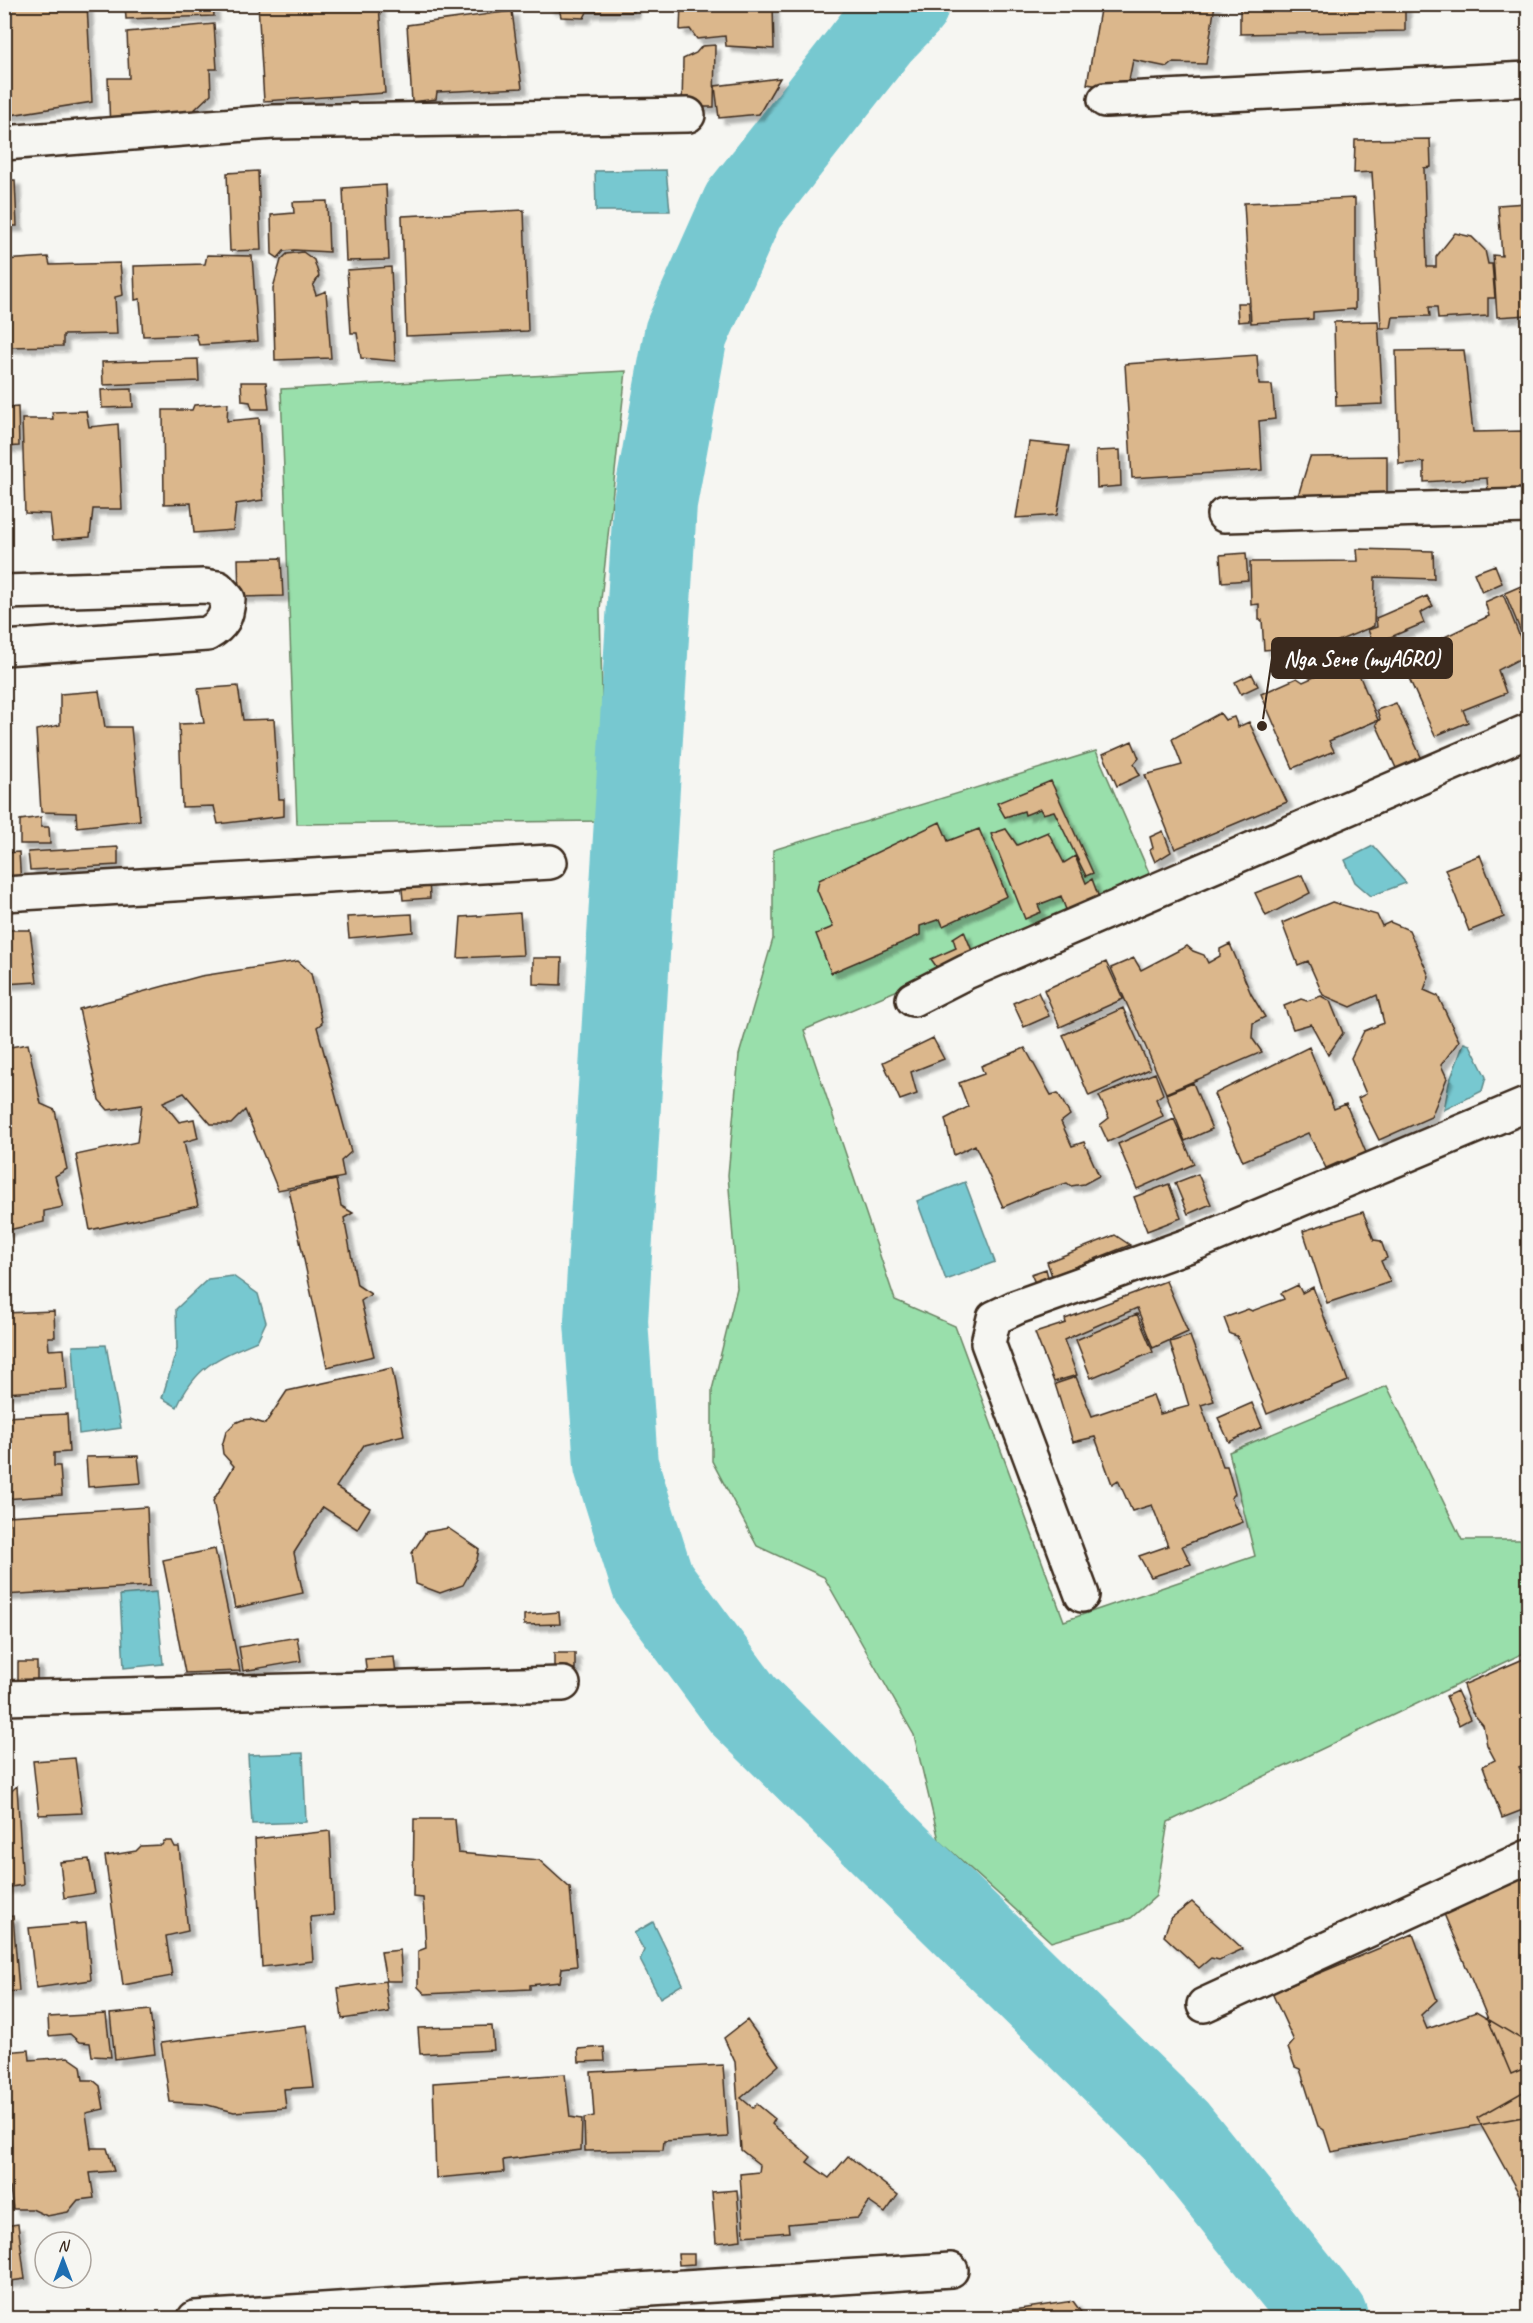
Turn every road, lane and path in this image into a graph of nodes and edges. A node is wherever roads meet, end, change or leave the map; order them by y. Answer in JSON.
{"nodes":[{"id":1,"x":1528,"y":79,"type":"edge"},
{"id":2,"x":1106,"y":100,"type":"dead end"},
{"id":3,"x":688,"y":116,"type":"dead end"},
{"id":4,"x":4,"y":143,"type":"edge"},
{"id":5,"x":1528,"y":506,"type":"edge"},
{"id":6,"x":1224,"y":515,"type":"dead end"},
{"id":7,"x":4,"y":592,"type":"edge"},
{"id":8,"x":4,"y":648,"type":"edge"},
{"id":9,"x":1528,"y":731,"type":"edge"},
{"id":10,"x":550,"y":862,"type":"dead end"},
{"id":11,"x":4,"y":894,"type":"edge"},
{"id":12,"x":913,"y":999,"type":"dead end"},
{"id":13,"x":1528,"y":1104,"type":"edge"},
{"id":14,"x":1082,"y":1595,"type":"dead end"},
{"id":15,"x":563,"y":1684,"type":"dead end"},
{"id":16,"x":4,"y":1698,"type":"edge"},
{"id":17,"x":1528,"y":1857,"type":"edge"},
{"id":18,"x":1204,"y":2005,"type":"dead end"},
{"id":19,"x":951,"y":2270,"type":"dead end"},
{"id":20,"x":195,"y":2319,"type":"edge"}],
"edges":[{"from":1,"to":2,"type":"street"},
{"from":3,"to":4,"type":"street"},
{"from":5,"to":6,"type":"street"},
{"from":7,"to":8,"type":"street"},
{"from":9,"to":12,"type":"street"},
{"from":10,"to":11,"type":"street"},
{"from":13,"to":14,"type":"street"},
{"from":15,"to":16,"type":"street"},
{"from":17,"to":18,"type":"street"},
{"from":19,"to":20,"type":"street"}]}
